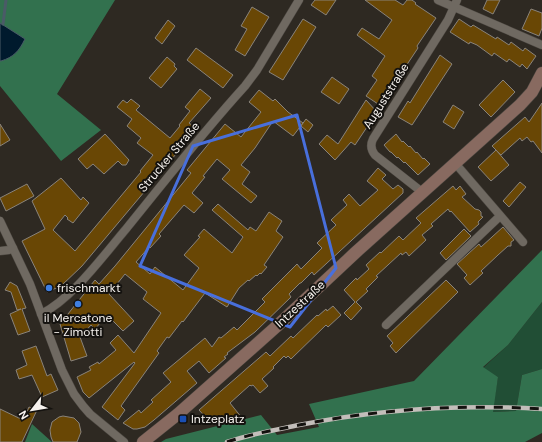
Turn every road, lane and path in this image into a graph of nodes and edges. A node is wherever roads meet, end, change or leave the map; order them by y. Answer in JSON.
{"nodes":[{"id":1,"x":300,"y":0,"type":"edge"},
{"id":2,"x":438,"y":0,"type":"edge"},
{"id":3,"x":456,"y":3,"type":"edge"},
{"id":4,"x":542,"y":44,"type":"edge"},
{"id":5,"x":542,"y":73,"type":"edge"},
{"id":6,"x":455,"y":163,"type":"junction"},
{"id":7,"x":422,"y":192,"type":"junction"},
{"id":8,"x":500,"y":216,"type":"junction"},
{"id":9,"x":0,"y":221,"type":"edge"},
{"id":10,"x":523,"y":242,"type":"dead end"},
{"id":11,"x":13,"y":248,"type":"junction"},
{"id":12,"x":0,"y":250,"type":"edge"},
{"id":13,"x":41,"y":314,"type":"junction"},
{"id":14,"x":386,"y":325,"type":"dead end"},
{"id":15,"x":124,"y":442,"type":"edge"},
{"id":16,"x":142,"y":442,"type":"edge"}],
"edges":[{"from":1,"to":13,"type":"street","name":"Strucker Straße"},
{"from":2,"to":3,"type":"street"},
{"from":3,"to":4,"type":"street"},
{"from":3,"to":7,"type":"street","name":"Auguststraße"},
{"from":5,"to":6,"type":"main road","name":"Intzestraße"},
{"from":6,"to":7,"type":"main road","name":"Intzestraße"},
{"from":6,"to":8,"type":"street"},
{"from":7,"to":16,"type":"main road","name":"Intzestraße"},
{"from":8,"to":10,"type":"street"},
{"from":8,"to":14,"type":"street"},
{"from":9,"to":11,"type":"street"},
{"from":11,"to":12,"type":"street"},
{"from":11,"to":13,"type":"street"},
{"from":13,"to":15,"type":"street"}]}
